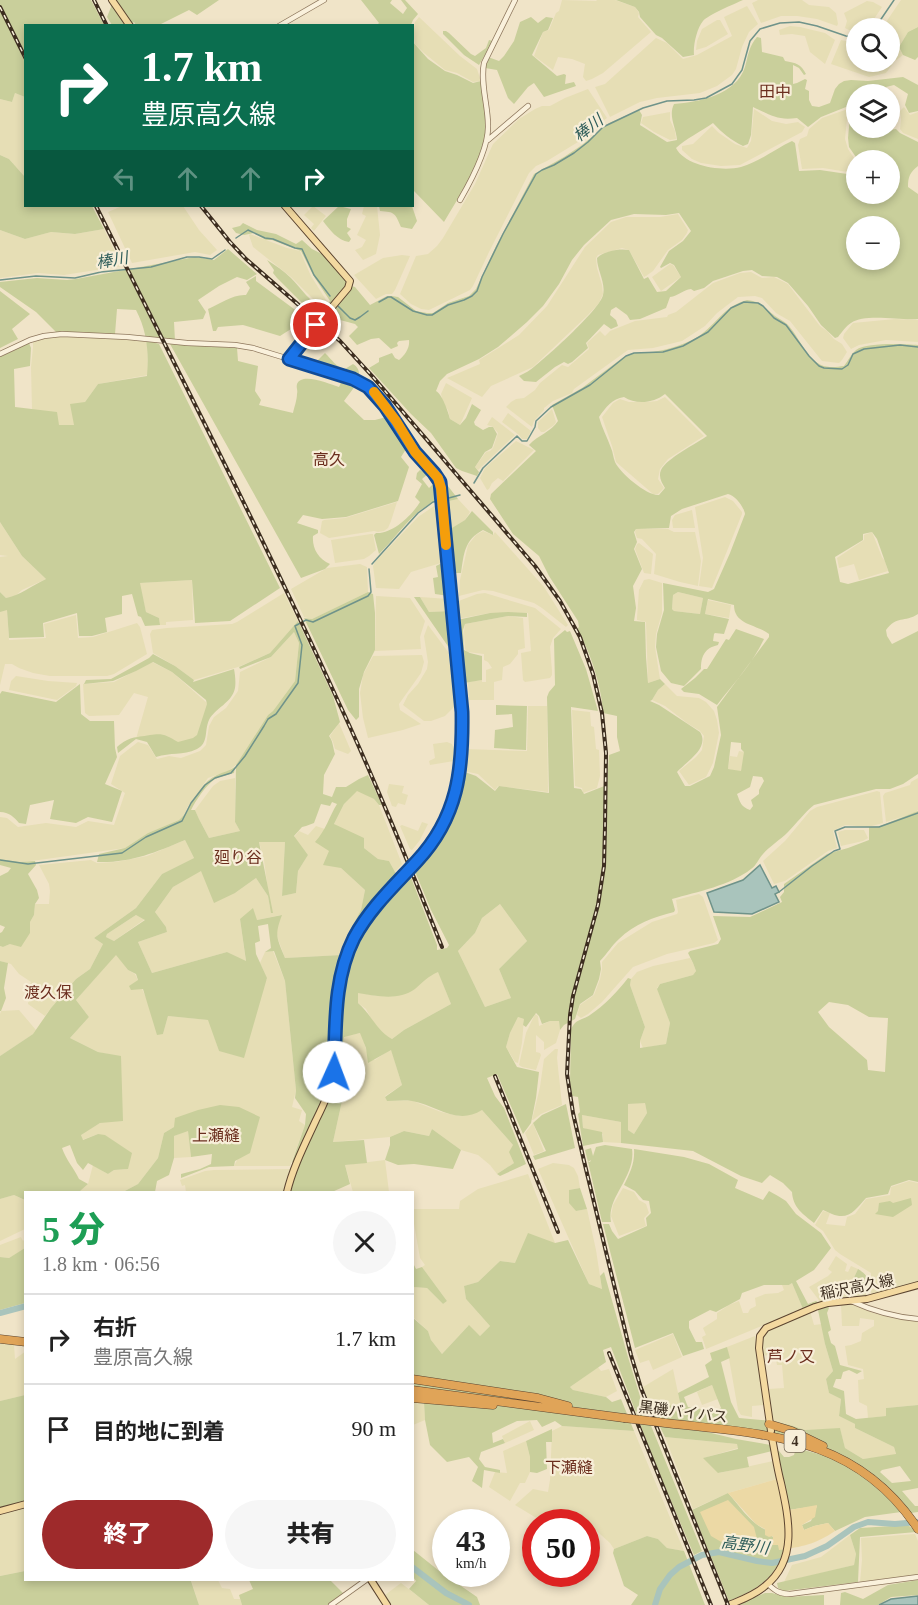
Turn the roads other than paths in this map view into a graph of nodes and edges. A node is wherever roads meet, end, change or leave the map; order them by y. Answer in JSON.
{"nodes":[{"id":1,"x":112,"y":0,"type":"edge"},
{"id":2,"x":324,"y":0,"type":"edge"},
{"id":3,"x":514,"y":0,"type":"edge"},
{"id":4,"x":129,"y":24,"type":"edge"},
{"id":5,"x":282,"y":24,"type":"edge"},
{"id":6,"x":528,"y":106,"type":"dead end"},
{"id":7,"x":488,"y":140,"type":"junction"},
{"id":8,"x":460,"y":200,"type":"dead end"},
{"id":9,"x":286,"y":207,"type":"edge"},
{"id":10,"x":0,"y":354,"type":"edge"},
{"id":11,"x":289,"y":359,"type":"junction"},
{"id":12,"x":287,"y":1191,"type":"edge"},
{"id":13,"x":918,"y":1285,"type":"edge"},
{"id":14,"x":851,"y":1301,"type":"junction"},
{"id":15,"x":918,"y":1319,"type":"edge"},
{"id":16,"x":0,"y":1338,"type":"edge"},
{"id":17,"x":24,"y":1342,"type":"edge"},
{"id":18,"x":414,"y":1379,"type":"edge"},
{"id":19,"x":414,"y":1390,"type":"edge"},
{"id":20,"x":414,"y":1398,"type":"edge"},
{"id":21,"x":554,"y":1408,"type":"junction"},
{"id":22,"x":596,"y":1414,"type":"junction"},
{"id":23,"x":771,"y":1434,"type":"junction"},
{"id":24,"x":849,"y":1463,"type":"junction"},
{"id":25,"x":24,"y":1505,"type":"edge"},
{"id":26,"x":0,"y":1511,"type":"edge"},
{"id":27,"x":918,"y":1529,"type":"edge"},
{"id":28,"x":918,"y":1577,"type":"edge"},
{"id":29,"x":365,"y":1581,"type":"edge"},
{"id":30,"x":372,"y":1581,"type":"edge"},
{"id":31,"x":768,"y":1584,"type":"junction"},
{"id":32,"x":331,"y":1605,"type":"edge"},
{"id":33,"x":387,"y":1605,"type":"edge"},
{"id":34,"x":729,"y":1605,"type":"edge"}],
"edges":[{"from":1,"to":4,"type":"main road"},
{"from":2,"to":5,"type":"street"},
{"from":3,"to":7,"type":"street"},
{"from":6,"to":7,"type":"street"},
{"from":7,"to":8,"type":"street"},
{"from":9,"to":11,"type":"main road"},
{"from":10,"to":11,"type":"street"},
{"from":11,"to":12,"type":"main road","bridge":true},
{"from":13,"to":14,"type":"main road","name":"稲沢高久線"},
{"from":14,"to":15,"type":"street"},
{"from":14,"to":23,"type":"main road","name":"稲沢高久線"},
{"from":16,"to":17,"type":"highway"},
{"from":18,"to":22,"type":"highway","number":"4"},
{"from":19,"to":21,"type":"highway","name":"黒磯バイパス","number":"4"},
{"from":20,"to":21,"type":"highway","number":"4"},
{"from":21,"to":22,"type":"highway","name":"黒磯バイパス","number":"4"},
{"from":22,"to":24,"type":"highway","name":"黒磯バイパス","number":"4","bridge":true},
{"from":23,"to":24,"type":"highway","number":"4"},
{"from":23,"to":24,"type":"highway","number":"4"},
{"from":23,"to":31,"type":"main road","name":"稲沢高久線"},
{"from":24,"to":27,"type":"highway","name":"黒磯バイパス","number":"4"},
{"from":25,"to":26,"type":"main road"},
{"from":28,"to":31,"type":"street"},
{"from":29,"to":32,"type":"street"},
{"from":30,"to":33,"type":"main road"},
{"from":31,"to":34,"type":"main road"}]}
